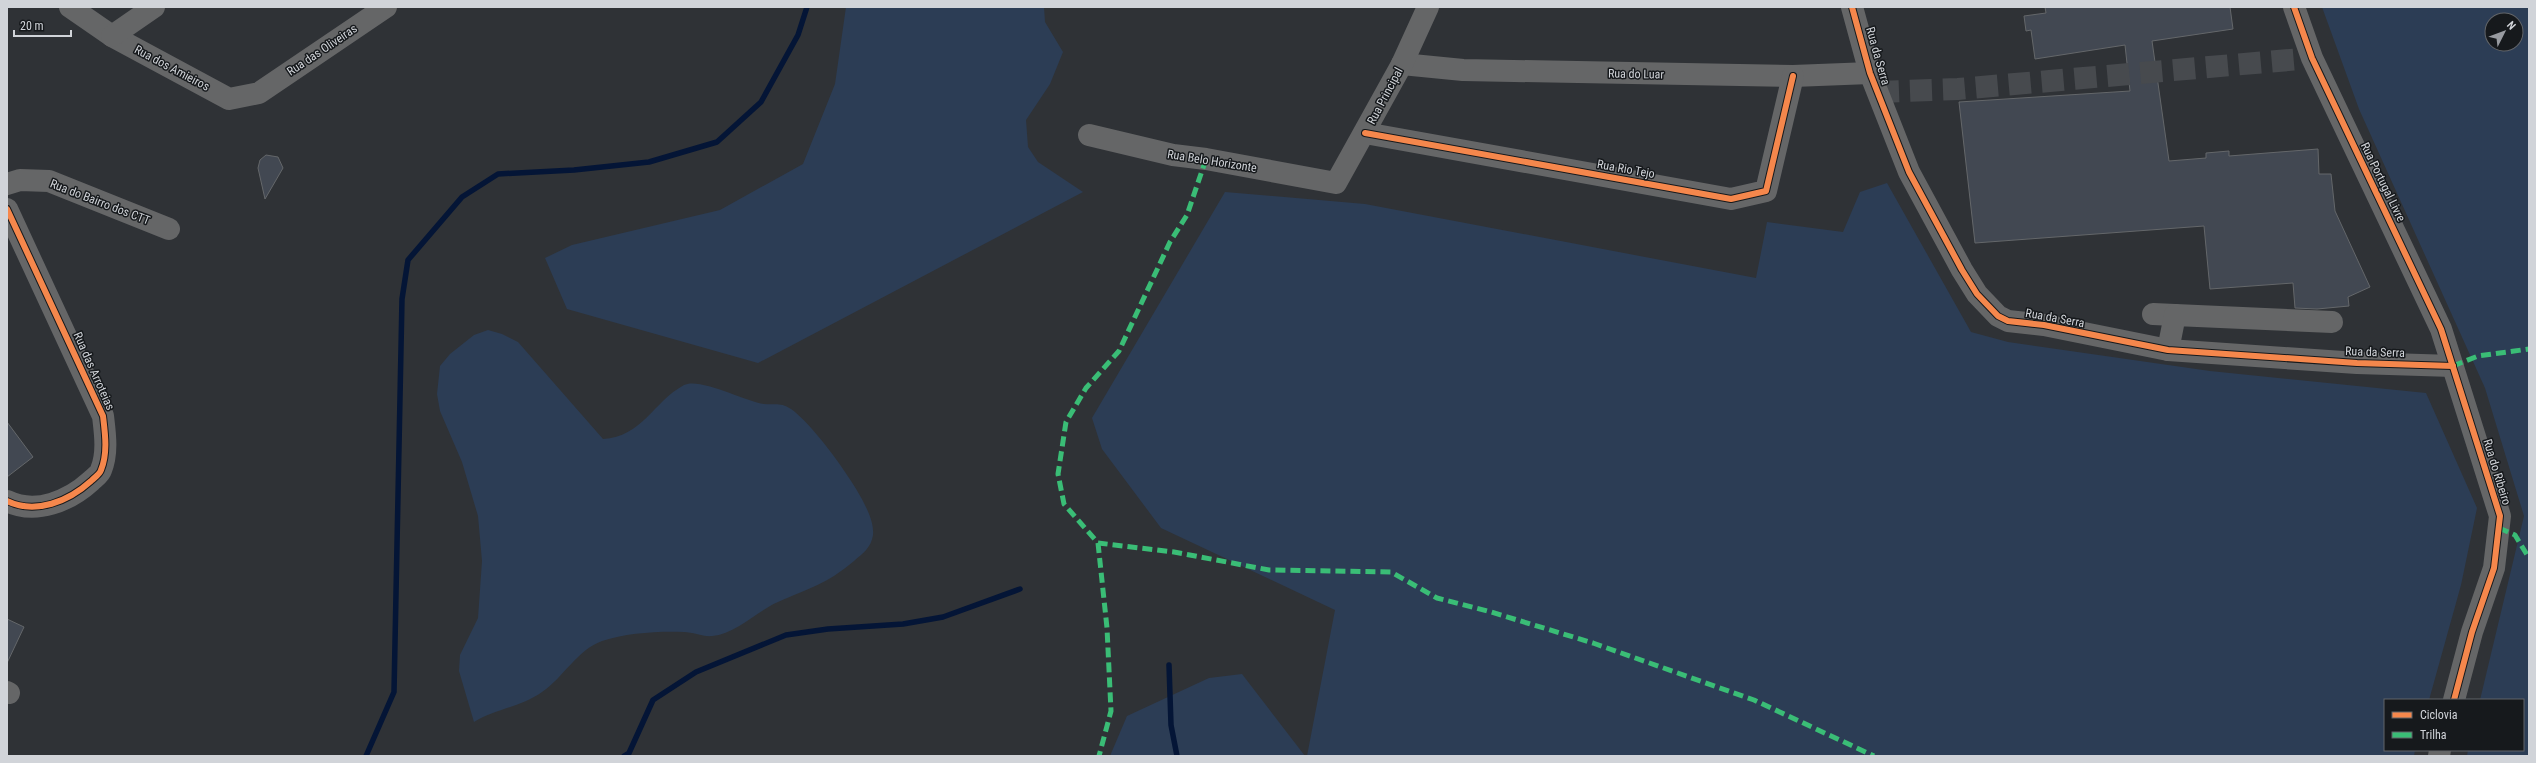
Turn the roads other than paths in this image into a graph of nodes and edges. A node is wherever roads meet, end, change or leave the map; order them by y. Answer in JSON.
{"nodes":[{"id":1,"x":70,"y":7,"type":"edge"},
{"id":2,"x":154,"y":7,"type":"edge"},
{"id":3,"x":386,"y":7,"type":"edge"},
{"id":4,"x":1428,"y":7,"type":"edge"},
{"id":5,"x":1852,"y":7,"type":"edge"},
{"id":6,"x":2294,"y":7,"type":"edge"},
{"id":7,"x":112,"y":36,"type":"junction"},
{"id":8,"x":1402,"y":64,"type":"junction"},
{"id":9,"x":1793,"y":76,"type":"junction"},
{"id":10,"x":1873,"y":82,"type":"junction"},
{"id":11,"x":259,"y":92,"type":"joint"},
{"id":12,"x":1365,"y":133,"type":"junction"},
{"id":13,"x":1089,"y":135,"type":"dead end"},
{"id":14,"x":1336,"y":183,"type":"joint"},
{"id":15,"x":7,"y":184,"type":"edge"},
{"id":16,"x":7,"y":209,"type":"edge"},
{"id":17,"x":170,"y":228,"type":"dead end"},
{"id":18,"x":2153,"y":314,"type":"dead end"},
{"id":19,"x":2175,"y":315,"type":"junction"},
{"id":20,"x":2332,"y":322,"type":"dead end"},
{"id":21,"x":2168,"y":350,"type":"junction"},
{"id":22,"x":2453,"y":366,"type":"junction"},
{"id":23,"x":7,"y":501,"type":"edge"},
{"id":24,"x":2454,"y":699,"type":"edge"}],
"edges":[{"from":1,"to":7,"type":"street","name":"Rua dos Amieiros"},
{"from":2,"to":7,"type":"street"},
{"from":3,"to":11,"type":"street","name":"Rua das Oliveiras"},
{"from":4,"to":8,"type":"street","name":"Rua Principal"},
{"from":5,"to":10,"type":"street","name":"Rua da Serra"},
{"from":6,"to":22,"type":"street","name":"Rua Portugal Livre"},
{"from":7,"to":11,"type":"street","name":"Rua dos Amieiros"},
{"from":8,"to":9,"type":"street","name":"Rua do Luar"},
{"from":8,"to":12,"type":"street","name":"Rua Principal"},
{"from":9,"to":10,"type":"street","name":"Rua do Luar"},
{"from":9,"to":12,"type":"street","name":"Rua Rio Tejo"},
{"from":10,"to":21,"type":"street","name":"Rua da Serra"},
{"from":12,"to":14,"type":"street","name":"Rua Principal"},
{"from":13,"to":14,"type":"street","name":"Rua Belo Horizonte"},
{"from":15,"to":17,"type":"street","name":"Rua do Bairro dos CTT"},
{"from":16,"to":23,"type":"street","name":"Rua das Arroteias"},
{"from":18,"to":19,"type":"street"},
{"from":19,"to":20,"type":"street"},
{"from":19,"to":21,"type":"street"},
{"from":21,"to":22,"type":"street","name":"Rua da Serra"},
{"from":22,"to":24,"type":"street","name":"Rua do Ribeiro"}]}
